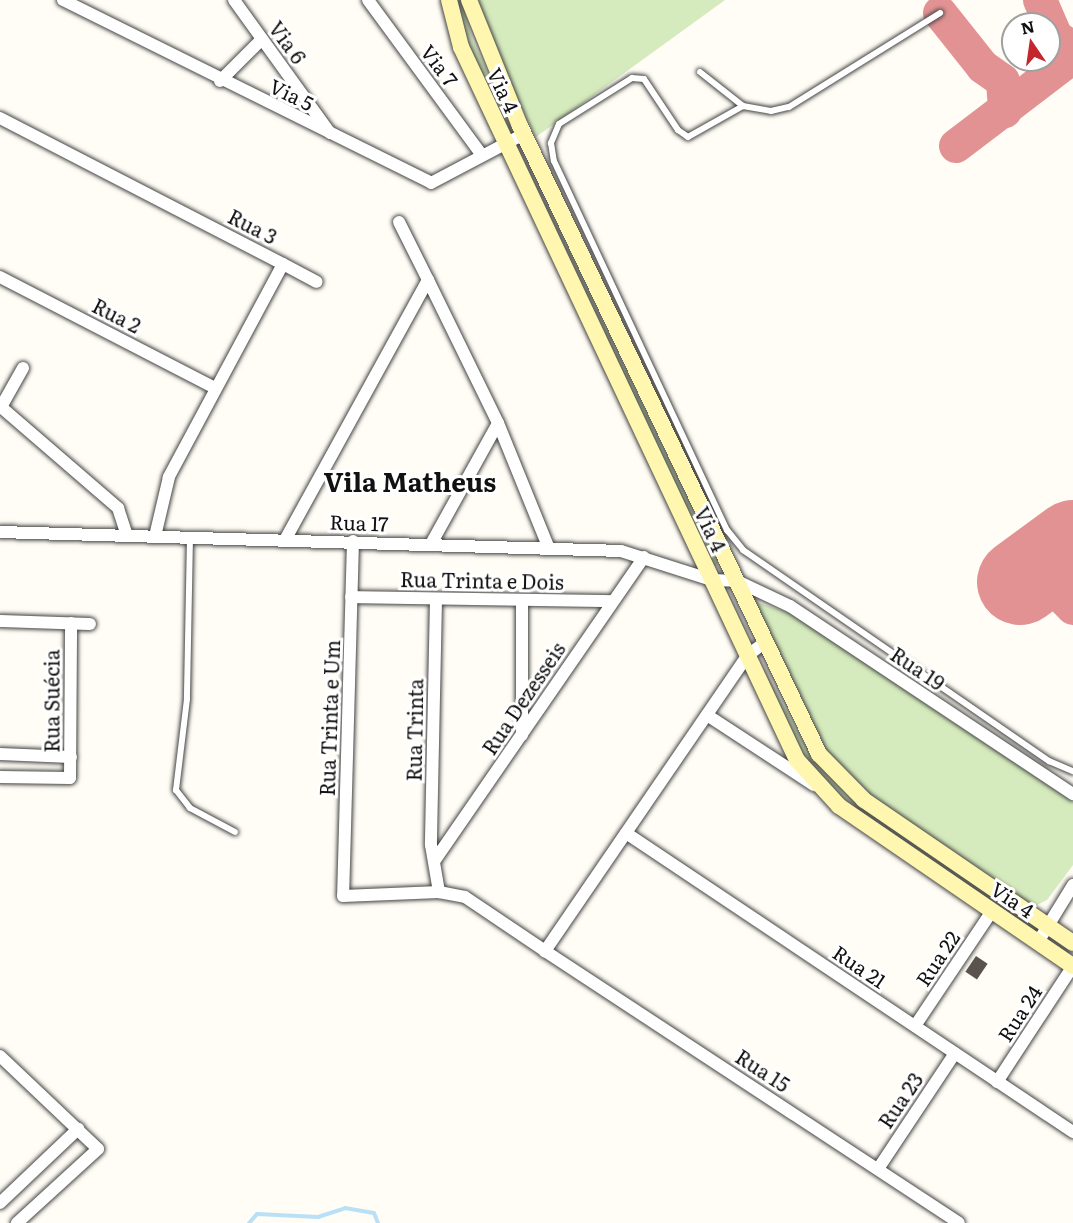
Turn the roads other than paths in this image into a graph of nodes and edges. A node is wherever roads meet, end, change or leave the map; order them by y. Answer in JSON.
{"nodes":[{"id":1,"x":63,"y":0,"type":"edge"},
{"id":2,"x":234,"y":0,"type":"edge"},
{"id":3,"x":368,"y":0,"type":"edge"},
{"id":4,"x":449,"y":0,"type":"edge"},
{"id":5,"x":469,"y":0,"type":"edge"},
{"id":6,"x":940,"y":13,"type":"dead end"},
{"id":7,"x":261,"y":40,"type":"junction"},
{"id":8,"x":700,"y":72,"type":"dead end"},
{"id":9,"x":220,"y":81,"type":"junction"},
{"id":10,"x":743,"y":106,"type":"junction"},
{"id":11,"x":0,"y":117,"type":"edge"},
{"id":12,"x":524,"y":134,"type":"junction"},
{"id":13,"x":332,"y":135,"type":"junction"},
{"id":14,"x":506,"y":145,"type":"junction"},
{"id":15,"x":481,"y":154,"type":"junction"},
{"id":16,"x":399,"y":222,"type":"dead end"},
{"id":17,"x":283,"y":264,"type":"junction"},
{"id":18,"x":0,"y":277,"type":"edge"},
{"id":19,"x":428,"y":280,"type":"junction"},
{"id":20,"x":317,"y":282,"type":"dead end"},
{"id":21,"x":23,"y":368,"type":"dead end"},
{"id":22,"x":215,"y":388,"type":"junction"},
{"id":23,"x":498,"y":423,"type":"junction"},
{"id":24,"x":0,"y":532,"type":"edge"},
{"id":25,"x":127,"y":536,"type":"junction"},
{"id":26,"x":155,"y":536,"type":"junction"},
{"id":27,"x":190,"y":537,"type":"junction"},
{"id":28,"x":285,"y":540,"type":"junction"},
{"id":29,"x":353,"y":541,"type":"junction"},
{"id":30,"x":431,"y":544,"type":"junction"},
{"id":31,"x":548,"y":546,"type":"junction"},
{"id":32,"x":644,"y":557,"type":"junction"},
{"id":33,"x":712,"y":580,"type":"junction"},
{"id":34,"x":737,"y":581,"type":"junction"},
{"id":35,"x":351,"y":597,"type":"junction"},
{"id":36,"x":436,"y":600,"type":"junction"},
{"id":37,"x":612,"y":601,"type":"junction"},
{"id":38,"x":522,"y":602,"type":"junction"},
{"id":39,"x":0,"y":621,"type":"edge"},
{"id":40,"x":70,"y":623,"type":"junction"},
{"id":41,"x":90,"y":624,"type":"dead end"},
{"id":42,"x":764,"y":643,"type":"junction"},
{"id":43,"x":747,"y":656,"type":"junction"},
{"id":44,"x":707,"y":715,"type":"junction"},
{"id":45,"x":522,"y":735,"type":"junction"},
{"id":46,"x":0,"y":754,"type":"edge"},
{"id":47,"x":70,"y":757,"type":"junction"},
{"id":48,"x":1073,"y":771,"type":"edge"},
{"id":49,"x":0,"y":777,"type":"edge"},
{"id":50,"x":817,"y":788,"type":"junction"},
{"id":51,"x":1073,"y":794,"type":"edge"},
{"id":52,"x":235,"y":832,"type":"dead end"},
{"id":53,"x":626,"y":833,"type":"junction"},
{"id":54,"x":435,"y":860,"type":"junction"},
{"id":55,"x":1073,"y":885,"type":"edge"},
{"id":56,"x":439,"y":892,"type":"junction"},
{"id":57,"x":343,"y":896,"type":"joint"},
{"id":58,"x":992,"y":911,"type":"junction"},
{"id":59,"x":1048,"y":925,"type":"junction"},
{"id":60,"x":1038,"y":942,"type":"junction"},
{"id":61,"x":1073,"y":943,"type":"edge"},
{"id":62,"x":545,"y":951,"type":"junction"},
{"id":63,"x":1073,"y":966,"type":"edge"},
{"id":64,"x":915,"y":1026,"type":"junction"},
{"id":65,"x":955,"y":1053,"type":"junction"},
{"id":66,"x":0,"y":1056,"type":"edge"},
{"id":67,"x":998,"y":1082,"type":"junction"},
{"id":68,"x":78,"y":1130,"type":"junction"},
{"id":69,"x":1073,"y":1132,"type":"edge"},
{"id":70,"x":878,"y":1169,"type":"junction"},
{"id":71,"x":0,"y":1203,"type":"edge"},
{"id":72,"x":17,"y":1223,"type":"edge"},
{"id":73,"x":959,"y":1223,"type":"edge"}],
"edges":[{"from":1,"to":9,"type":"street","name":"Via 5"},
{"from":2,"to":7,"type":"street","name":"Via 6"},
{"from":3,"to":15,"type":"street","name":"Via 7"},
{"from":4,"to":14,"type":"street","name":"Via 4"},
{"from":5,"to":12,"type":"street","name":"Via 4"},
{"from":6,"to":10,"type":"lane"},
{"from":7,"to":9,"type":"street"},
{"from":7,"to":13,"type":"street","name":"Via 6"},
{"from":8,"to":10,"type":"lane"},
{"from":9,"to":13,"type":"street","name":"Via 5"},
{"from":10,"to":48,"type":"lane"},
{"from":11,"to":17,"type":"street","name":"Rua 3"},
{"from":12,"to":14,"type":"street","name":"Via 5"},
{"from":12,"to":34,"type":"street","name":"Via 4"},
{"from":13,"to":15,"type":"street","name":"Via 5"},
{"from":14,"to":15,"type":"street","name":"Via 5"},
{"from":14,"to":33,"type":"street","name":"Via 4"},
{"from":16,"to":19,"type":"street"},
{"from":17,"to":20,"type":"street"},
{"from":17,"to":22,"type":"street","name":"Rua 3"},
{"from":18,"to":22,"type":"street","name":"Rua 2"},
{"from":19,"to":23,"type":"street"},
{"from":19,"to":28,"type":"street"},
{"from":21,"to":25,"type":"street"},
{"from":22,"to":26,"type":"street","name":"Rua 3"},
{"from":23,"to":30,"type":"street"},
{"from":23,"to":31,"type":"street"},
{"from":24,"to":25,"type":"street","name":"Rua 17"},
{"from":25,"to":26,"type":"street","name":"Rua 17"},
{"from":26,"to":27,"type":"street","name":"Rua 17"},
{"from":27,"to":28,"type":"street","name":"Rua 17"},
{"from":27,"to":52,"type":"lane"},
{"from":28,"to":29,"type":"street","name":"Rua 17"},
{"from":29,"to":30,"type":"street","name":"Rua 17"},
{"from":29,"to":35,"type":"street","name":"Rua Trinta e Um"},
{"from":30,"to":31,"type":"street","name":"Rua 17"},
{"from":31,"to":32,"type":"street","name":"Rua 17"},
{"from":32,"to":33,"type":"street","name":"Rua 17"},
{"from":32,"to":37,"type":"street","name":"Rua Dezesseis"},
{"from":33,"to":34,"type":"street","name":"Rua 17"},
{"from":33,"to":43,"type":"street","name":"Via 4"},
{"from":34,"to":42,"type":"street","name":"Via 4"},
{"from":34,"to":51,"type":"street","name":"Rua 19"},
{"from":35,"to":36,"type":"street","name":"Rua Trinta e Dois"},
{"from":35,"to":57,"type":"street","name":"Rua Trinta e Um"},
{"from":36,"to":38,"type":"street","name":"Rua Trinta e Dois"},
{"from":36,"to":54,"type":"street","name":"Rua Trinta"},
{"from":37,"to":38,"type":"street","name":"Rua Trinta e Dois"},
{"from":37,"to":45,"type":"street","name":"Rua Dezesseis"},
{"from":38,"to":45,"type":"street"},
{"from":39,"to":40,"type":"street"},
{"from":40,"to":41,"type":"street"},
{"from":40,"to":47,"type":"street","name":"Rua Suécia"},
{"from":42,"to":43,"type":"street"},
{"from":42,"to":59,"type":"street","name":"Via 4"},
{"from":43,"to":44,"type":"street"},
{"from":43,"to":50,"type":"street","name":"Via 4"},
{"from":44,"to":50,"type":"street"},
{"from":44,"to":53,"type":"street"},
{"from":45,"to":54,"type":"street","name":"Rua Dezesseis"},
{"from":46,"to":47,"type":"street"},
{"from":47,"to":49,"type":"street","name":"Rua Suécia"},
{"from":50,"to":58,"type":"street","name":"Via 4"},
{"from":53,"to":62,"type":"street"},
{"from":53,"to":64,"type":"street","name":"Rua 21"},
{"from":54,"to":56,"type":"street"},
{"from":55,"to":59,"type":"street"},
{"from":56,"to":57,"type":"street","name":"Rua 15"},
{"from":56,"to":62,"type":"street","name":"Rua 15"},
{"from":58,"to":60,"type":"street","name":"Via 4"},
{"from":58,"to":64,"type":"street","name":"Rua 22"},
{"from":59,"to":60,"type":"street"},
{"from":59,"to":61,"type":"street","name":"Via 4"},
{"from":60,"to":63,"type":"street","name":"Via 4"},
{"from":62,"to":70,"type":"street","name":"Rua 15"},
{"from":63,"to":67,"type":"street","name":"Rua 24"},
{"from":64,"to":65,"type":"street","name":"Rua 21"},
{"from":65,"to":67,"type":"street","name":"Rua 21"},
{"from":65,"to":70,"type":"street","name":"Rua 23"},
{"from":66,"to":68,"type":"street"},
{"from":67,"to":69,"type":"street","name":"Rua 21"},
{"from":68,"to":71,"type":"street"},
{"from":68,"to":72,"type":"street"},
{"from":70,"to":73,"type":"street","name":"Rua 15"}]}
